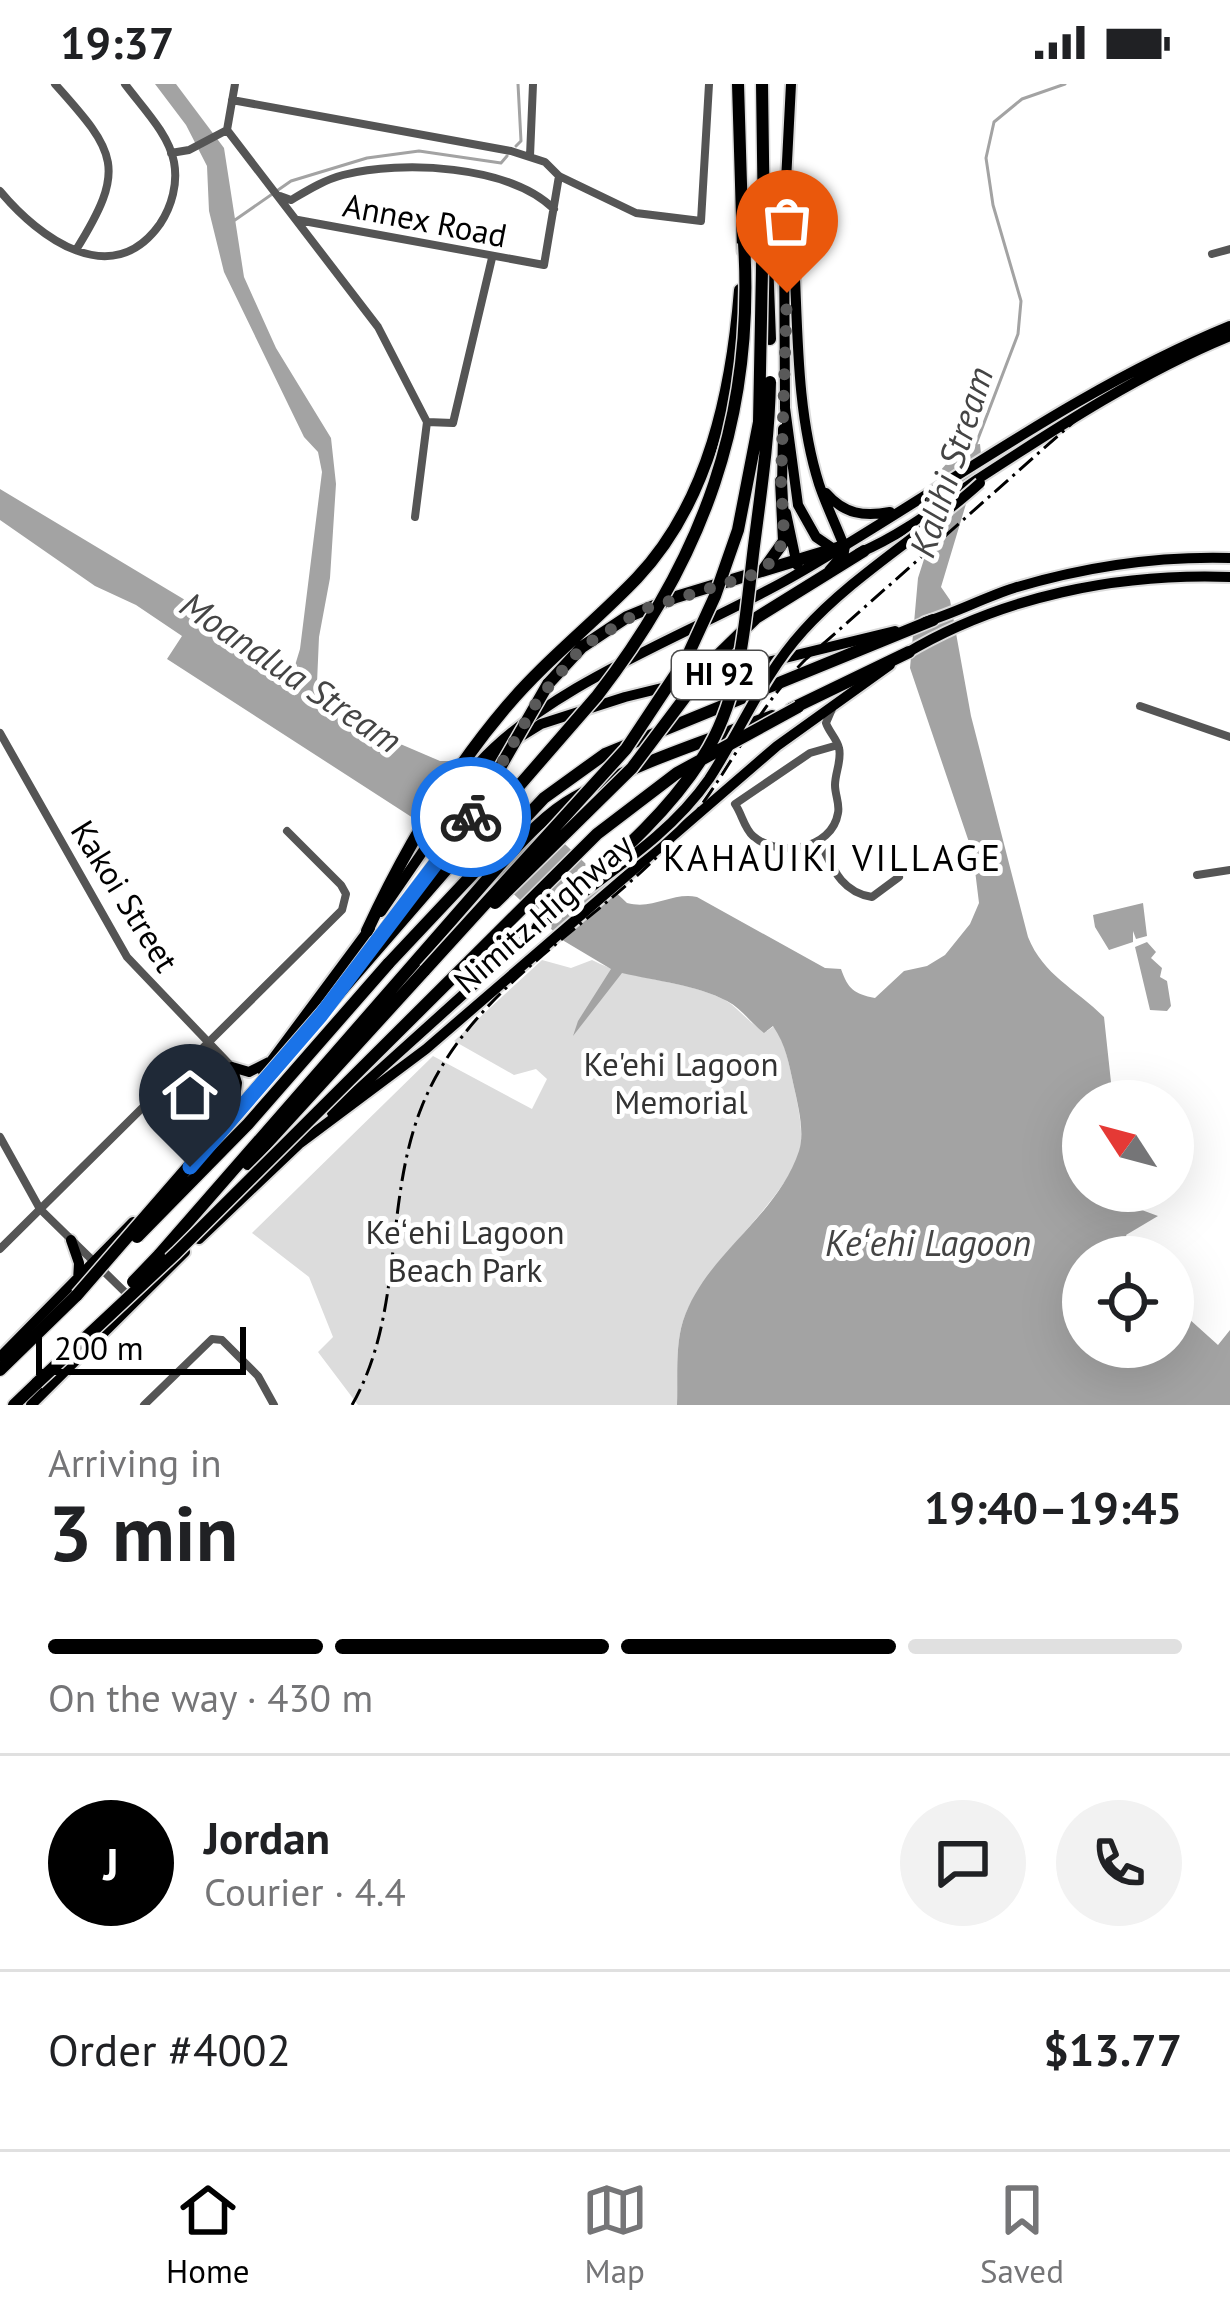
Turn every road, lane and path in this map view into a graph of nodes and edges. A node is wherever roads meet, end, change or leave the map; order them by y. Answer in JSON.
{"nodes":[{"id":1,"x":55,"y":84,"type":"edge"},
{"id":2,"x":125,"y":84,"type":"edge"},
{"id":3,"x":235,"y":84,"type":"edge"},
{"id":4,"x":533,"y":84,"type":"edge"},
{"id":5,"x":710,"y":84,"type":"edge"},
{"id":6,"x":738,"y":84,"type":"edge"},
{"id":7,"x":762,"y":84,"type":"edge"},
{"id":8,"x":791,"y":84,"type":"edge"},
{"id":9,"x":232,"y":100,"type":"junction"},
{"id":10,"x":223,"y":133,"type":"junction"},
{"id":11,"x":171,"y":153,"type":"junction"},
{"id":12,"x":530,"y":156,"type":"junction"},
{"id":13,"x":787,"y":174,"type":"junction"},
{"id":14,"x":559,"y":176,"type":"junction"},
{"id":15,"x":0,"y":190,"type":"edge"},
{"id":16,"x":276,"y":192,"type":"junction"},
{"id":17,"x":554,"y":209,"type":"junction"},
{"id":18,"x":764,"y":216,"type":"junction"},
{"id":19,"x":298,"y":220,"type":"junction"},
{"id":20,"x":744,"y":243,"type":"junction"},
{"id":21,"x":1230,"y":249,"type":"edge"},
{"id":22,"x":76,"y":250,"type":"junction"},
{"id":23,"x":1212,"y":254,"type":"dead end"},
{"id":24,"x":492,"y":258,"type":"junction"},
{"id":25,"x":1230,"y":326,"type":"edge"},
{"id":26,"x":1230,"y":336,"type":"edge"},
{"id":27,"x":784,"y":408,"type":"junction"},
{"id":28,"x":427,"y":422,"type":"junction"},
{"id":29,"x":781,"y":481,"type":"junction"},
{"id":30,"x":819,"y":483,"type":"junction"},
{"id":31,"x":978,"y":483,"type":"junction"},
{"id":32,"x":910,"y":504,"type":"junction"},
{"id":33,"x":415,"y":517,"type":"dead end"},
{"id":34,"x":839,"y":549,"type":"junction"},
{"id":35,"x":864,"y":551,"type":"junction"},
{"id":36,"x":1230,"y":558,"type":"edge"},
{"id":37,"x":797,"y":561,"type":"junction"},
{"id":38,"x":830,"y":571,"type":"junction"},
{"id":39,"x":761,"y":572,"type":"junction"},
{"id":40,"x":1230,"y":578,"type":"edge"},
{"id":41,"x":787,"y":580,"type":"junction"},
{"id":42,"x":933,"y":620,"type":"joint"},
{"id":43,"x":901,"y":631,"type":"junction"},
{"id":44,"x":909,"y":652,"type":"junction"},
{"id":45,"x":833,"y":706,"type":"junction"},
{"id":46,"x":1140,"y":706,"type":"dead end"},
{"id":47,"x":798,"y":707,"type":"junction"},
{"id":48,"x":540,"y":718,"type":"junction"},
{"id":49,"x":805,"y":727,"type":"junction"},
{"id":50,"x":829,"y":731,"type":"junction"},
{"id":51,"x":0,"y":733,"type":"edge"},
{"id":52,"x":1230,"y":737,"type":"edge"},
{"id":53,"x":838,"y":745,"type":"junction"},
{"id":54,"x":287,"y":831,"type":"dead end"},
{"id":55,"x":819,"y":840,"type":"junction"},
{"id":56,"x":1230,"y":870,"type":"edge"},
{"id":57,"x":1197,"y":875,"type":"dead end"},
{"id":58,"x":899,"y":877,"type":"dead end"},
{"id":59,"x":538,"y":927,"type":"junction"},
{"id":60,"x":367,"y":932,"type":"junction"},
{"id":61,"x":425,"y":970,"type":"junction"},
{"id":62,"x":321,"y":1015,"type":"junction"},
{"id":63,"x":207,"y":1043,"type":"junction"},
{"id":64,"x":276,"y":1056,"type":"junction"},
{"id":65,"x":232,"y":1067,"type":"junction"},
{"id":66,"x":234,"y":1108,"type":"junction"},
{"id":67,"x":0,"y":1137,"type":"edge"},
{"id":68,"x":299,"y":1144,"type":"junction"},
{"id":69,"x":40,"y":1209,"type":"junction"},
{"id":70,"x":71,"y":1240,"type":"junction"},
{"id":71,"x":0,"y":1249,"type":"edge"},
{"id":72,"x":159,"y":1256,"type":"junction"},
{"id":73,"x":95,"y":1263,"type":"junction"},
{"id":74,"x":77,"y":1288,"type":"junction"},
{"id":75,"x":135,"y":1302,"type":"junction"},
{"id":76,"x":0,"y":1357,"type":"edge"},
{"id":77,"x":0,"y":1370,"type":"edge"},
{"id":78,"x":37,"y":1383,"type":"junction"},
{"id":79,"x":14,"y":1405,"type":"edge"},
{"id":80,"x":31,"y":1405,"type":"edge"},
{"id":81,"x":144,"y":1405,"type":"edge"},
{"id":82,"x":274,"y":1405,"type":"edge"}],
"edges":[{"from":1,"to":22,"type":"street"},
{"from":2,"to":11,"type":"street"},
{"from":3,"to":9,"type":"street"},
{"from":4,"to":12,"type":"street"},
{"from":5,"to":14,"type":"street"},
{"from":6,"to":20,"type":"highway"},
{"from":7,"to":18,"type":"highway"},
{"from":8,"to":13,"type":"main road"},
{"from":9,"to":10,"type":"street"},
{"from":9,"to":12,"type":"street"},
{"from":10,"to":11,"type":"street"},
{"from":10,"to":16,"type":"street","name":"Annex Road"},
{"from":11,"to":22,"type":"street"},
{"from":12,"to":14,"type":"street"},
{"from":13,"to":27,"type":"main road"},
{"from":13,"to":30,"type":"main road"},
{"from":14,"to":17,"type":"street"},
{"from":15,"to":22,"type":"street"},
{"from":16,"to":17,"type":"street"},
{"from":16,"to":19,"type":"street","name":"Annex Road"},
{"from":17,"to":24,"type":"street","name":"Annex Road"},
{"from":18,"to":59,"type":"highway","bridge":true},
{"from":18,"to":61,"type":"highway","bridge":true},
{"from":19,"to":24,"type":"street","name":"Annex Road"},
{"from":19,"to":28,"type":"street","name":"Annex Road"},
{"from":20,"to":60,"type":"highway","bridge":true},
{"from":20,"to":62,"type":"highway","bridge":true},
{"from":21,"to":23,"type":"street"},
{"from":24,"to":28,"type":"street"},
{"from":25,"to":32,"type":"main road"},
{"from":26,"to":31,"type":"main road"},
{"from":27,"to":29,"type":"main road"},
{"from":27,"to":34,"type":"main road"},
{"from":28,"to":33,"type":"street"},
{"from":29,"to":37,"type":"main road"},
{"from":29,"to":39,"type":"highway"},
{"from":30,"to":32,"type":"main road"},
{"from":30,"to":34,"type":"main road"},
{"from":31,"to":35,"type":"main road","bridge":true},
{"from":31,"to":59,"type":"main road","bridge":true},
{"from":32,"to":34,"type":"main road"},
{"from":34,"to":35,"type":"main road"},
{"from":34,"to":37,"type":"highway"},
{"from":34,"to":38,"type":"highway"},
{"from":34,"to":41,"type":"main road"},
{"from":35,"to":38,"type":"highway"},
{"from":36,"to":42,"type":"main road"},
{"from":37,"to":39,"type":"highway"},
{"from":37,"to":41,"type":"main road"},
{"from":38,"to":61,"type":"highway","bridge":true},
{"from":39,"to":62,"type":"highway","bridge":true},
{"from":40,"to":44,"type":"main road","name":"Nimitz Highway","number":"HI 92"},
{"from":41,"to":48,"type":"main road"},
{"from":42,"to":43,"type":"highway"},
{"from":43,"to":48,"type":"main road","number":"HI 92"},
{"from":43,"to":74,"type":"highway","bridge":true},
{"from":44,"to":45,"type":"main road","name":"Nimitz Highway","number":"HI 92"},
{"from":44,"to":47,"type":"highway"},
{"from":45,"to":49,"type":"main road","name":"Nimitz Highway","number":"HI 92"},
{"from":45,"to":50,"type":"street"},
{"from":46,"to":52,"type":"street"},
{"from":47,"to":72,"type":"highway","bridge":true},
{"from":47,"to":78,"type":"highway","bridge":true},
{"from":48,"to":60,"type":"main road","number":"HI 92","bridge":true},
{"from":49,"to":50,"type":"street"},
{"from":49,"to":68,"type":"main road","name":"Nimitz Highway","number":"HI 92"},
{"from":50,"to":53,"type":"street"},
{"from":51,"to":63,"type":"street","name":"Kakoi Street"},
{"from":53,"to":55,"type":"street"},
{"from":53,"to":55,"type":"street"},
{"from":54,"to":63,"type":"street"},
{"from":55,"to":58,"type":"street"},
{"from":56,"to":57,"type":"street"},
{"from":59,"to":68,"type":"main road"},
{"from":60,"to":64,"type":"main road","number":"HI 92"},
{"from":61,"to":72,"type":"highway"},
{"from":62,"to":74,"type":"highway","bridge":true},
{"from":63,"to":65,"type":"street","name":"Kakoi Street"},
{"from":63,"to":69,"type":"street"},
{"from":64,"to":65,"type":"main road"},
{"from":64,"to":66,"type":"main road","number":"HI 92"},
{"from":65,"to":66,"type":"main road"},
{"from":66,"to":73,"type":"main road","number":"HI 92"},
{"from":67,"to":69,"type":"street"},
{"from":68,"to":75,"type":"main road","name":"Nimitz Highway","number":"HI 92"},
{"from":69,"to":70,"type":"street"},
{"from":69,"to":71,"type":"street"},
{"from":70,"to":73,"type":"street"},
{"from":70,"to":74,"type":"main road"},
{"from":72,"to":78,"type":"highway","bridge":true},
{"from":73,"to":74,"type":"main road","number":"HI 92"},
{"from":73,"to":75,"type":"street"},
{"from":74,"to":76,"type":"main road","number":"HI 92"},
{"from":74,"to":77,"type":"highway"},
{"from":75,"to":80,"type":"main road","name":"Nimitz Highway","number":"HI 92"},
{"from":78,"to":79,"type":"highway"},
{"from":81,"to":82,"type":"street"}]}
